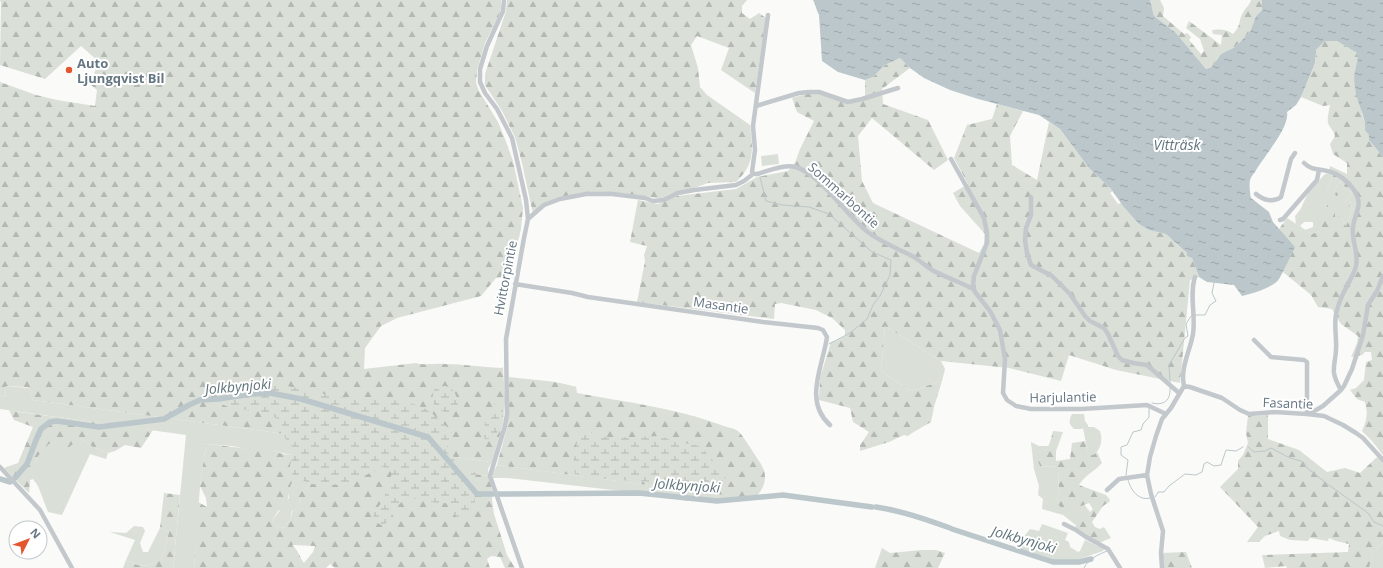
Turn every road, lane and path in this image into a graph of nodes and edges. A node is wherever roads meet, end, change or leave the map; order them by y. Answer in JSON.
{"nodes":[{"id":1,"x":504,"y":0,"type":"edge"},
{"id":2,"x":768,"y":15,"type":"dead end"},
{"id":3,"x":898,"y":88,"type":"dead end"},
{"id":4,"x":756,"y":106,"type":"junction"},
{"id":5,"x":1295,"y":153,"type":"dead end"},
{"id":6,"x":951,"y":159,"type":"dead end"},
{"id":7,"x":1304,"y":164,"type":"dead end"},
{"id":8,"x":1319,"y":170,"type":"junction"},
{"id":9,"x":753,"y":174,"type":"junction"},
{"id":10,"x":1256,"y":194,"type":"dead end"},
{"id":11,"x":1031,"y":197,"type":"dead end"},
{"id":12,"x":528,"y":219,"type":"junction"},
{"id":13,"x":1280,"y":220,"type":"dead end"},
{"id":14,"x":1383,"y":276,"type":"edge"},
{"id":15,"x":1195,"y":277,"type":"dead end"},
{"id":16,"x":515,"y":284,"type":"junction"},
{"id":17,"x":973,"y":289,"type":"junction"},
{"id":18,"x":1254,"y":340,"type":"dead end"},
{"id":19,"x":1184,"y":386,"type":"junction"},
{"id":20,"x":1341,"y":390,"type":"junction"},
{"id":21,"x":1179,"y":393,"type":"junction"},
{"id":22,"x":1324,"y":406,"type":"junction"},
{"id":23,"x":1166,"y":414,"type":"junction"},
{"id":24,"x":1308,"y":414,"type":"junction"},
{"id":25,"x":1324,"y":416,"type":"junction"},
{"id":26,"x":830,"y":425,"type":"dead end"},
{"id":27,"x":1383,"y":460,"type":"edge"},
{"id":28,"x":0,"y":467,"type":"edge"},
{"id":29,"x":1147,"y":475,"type":"junction"},
{"id":30,"x":1106,"y":490,"type":"dead end"},
{"id":31,"x":1064,"y":524,"type":"dead end"},
{"id":32,"x":72,"y":568,"type":"edge"},
{"id":33,"x":522,"y":568,"type":"edge"},
{"id":34,"x":1120,"y":568,"type":"edge"},
{"id":35,"x":1162,"y":568,"type":"edge"}],
"edges":[{"from":1,"to":12,"type":"street","name":"Hvittorpintie"},
{"from":2,"to":4,"type":"street"},
{"from":3,"to":4,"type":"street"},
{"from":4,"to":9,"type":"street"},
{"from":5,"to":10,"type":"street"},
{"from":6,"to":17,"type":"street"},
{"from":7,"to":8,"type":"street"},
{"from":8,"to":13,"type":"street"},
{"from":8,"to":20,"type":"street"},
{"from":9,"to":12,"type":"street"},
{"from":9,"to":17,"type":"street","name":"Sommarbontie"},
{"from":11,"to":21,"type":"street"},
{"from":12,"to":16,"type":"street","name":"Hvittorpintie"},
{"from":14,"to":20,"type":"street"},
{"from":15,"to":19,"type":"street"},
{"from":16,"to":26,"type":"street","name":"Masantie"},
{"from":16,"to":33,"type":"street","name":"Hvittorpintie"},
{"from":17,"to":23,"type":"street","name":"Harjulantie"},
{"from":18,"to":24,"type":"street"},
{"from":19,"to":21,"type":"street"},
{"from":19,"to":24,"type":"street","name":"Fasantie"},
{"from":20,"to":22,"type":"street"},
{"from":21,"to":23,"type":"street"},
{"from":22,"to":24,"type":"street"},
{"from":22,"to":25,"type":"street"},
{"from":23,"to":29,"type":"street"},
{"from":24,"to":25,"type":"street","name":"Fasantie"},
{"from":25,"to":27,"type":"street","name":"Fasantie"},
{"from":28,"to":32,"type":"street"},
{"from":29,"to":30,"type":"street"},
{"from":29,"to":35,"type":"street"},
{"from":31,"to":34,"type":"street"}]}
